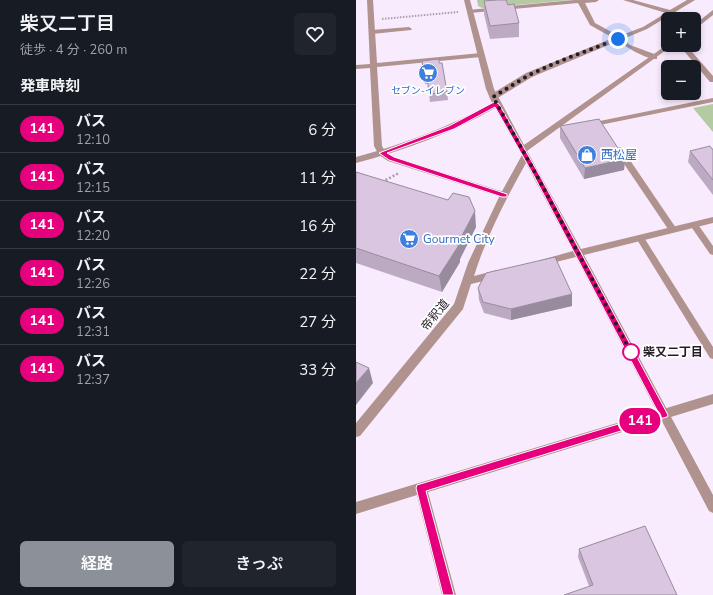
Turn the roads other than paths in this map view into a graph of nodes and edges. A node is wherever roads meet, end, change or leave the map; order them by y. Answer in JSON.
{"nodes":[{"id":1,"x":370,"y":0,"type":"edge"},
{"id":2,"x":467,"y":0,"type":"edge"},
{"id":3,"x":596,"y":0,"type":"edge"},
{"id":4,"x":626,"y":0,"type":"edge"},
{"id":5,"x":692,"y":0,"type":"edge"},
{"id":6,"x":580,"y":1,"type":"edge"},
{"id":7,"x":466,"y":11,"type":"junction"},
{"id":8,"x":670,"y":12,"type":"joint"},
{"id":9,"x":713,"y":12,"type":"edge"},
{"id":10,"x":661,"y":18,"type":"edge"},
{"id":11,"x":701,"y":22,"type":"edge"},
{"id":12,"x":409,"y":29,"type":"dead end"},
{"id":13,"x":372,"y":32,"type":"junction"},
{"id":14,"x":618,"y":39,"type":"junction"},
{"id":15,"x":661,"y":52,"type":"edge"},
{"id":16,"x":688,"y":52,"type":"edge"},
{"id":17,"x":481,"y":54,"type":"junction"},
{"id":18,"x":654,"y":57,"type":"junction"},
{"id":19,"x":373,"y":65,"type":"junction"},
{"id":20,"x":356,"y":67,"type":"edge"},
{"id":21,"x":713,"y":80,"type":"edge"},
{"id":22,"x":495,"y":100,"type":"junction"},
{"id":23,"x":713,"y":100,"type":"edge"},
{"id":24,"x":581,"y":127,"type":"edge"},
{"id":25,"x":552,"y":129,"type":"junction"},
{"id":26,"x":568,"y":129,"type":"edge"},
{"id":27,"x":614,"y":142,"type":"edge"},
{"id":28,"x":524,"y":152,"type":"junction"},
{"id":29,"x":382,"y":153,"type":"junction"},
{"id":30,"x":356,"y":160,"type":"edge"},
{"id":31,"x":504,"y":196,"type":"junction"},
{"id":32,"x":713,"y":220,"type":"edge"},
{"id":33,"x":694,"y":225,"type":"junction"},
{"id":34,"x":673,"y":230,"type":"junction"},
{"id":35,"x":640,"y":238,"type":"junction"},
{"id":36,"x":713,"y":252,"type":"edge"},
{"id":37,"x":578,"y":253,"type":"junction"},
{"id":38,"x":534,"y":264,"type":"edge"},
{"id":39,"x":505,"y":272,"type":"edge"},
{"id":40,"x":468,"y":281,"type":"junction"},
{"id":41,"x":713,"y":355,"type":"edge"},
{"id":42,"x":713,"y":399,"type":"edge"},
{"id":43,"x":663,"y":415,"type":"junction"},
{"id":44,"x":356,"y":432,"type":"edge"},
{"id":45,"x":421,"y":488,"type":"junction"},
{"id":46,"x":713,"y":507,"type":"edge"},
{"id":47,"x":356,"y":508,"type":"edge"},
{"id":48,"x":449,"y":595,"type":"edge"}],
"edges":[{"from":1,"to":13,"type":"street"},
{"from":2,"to":7,"type":"street"},
{"from":3,"to":6,"type":"street"},
{"from":4,"to":8,"type":"street"},
{"from":5,"to":8,"type":"street"},
{"from":6,"to":7,"type":"street"},
{"from":6,"to":14,"type":"street"},
{"from":7,"to":17,"type":"street"},
{"from":9,"to":11,"type":"street"},
{"from":10,"to":14,"type":"street"},
{"from":12,"to":13,"type":"lane"},
{"from":13,"to":19,"type":"street"},
{"from":14,"to":18,"type":"street"},
{"from":14,"to":22,"type":"street"},
{"from":15,"to":18,"type":"street","name":"帝釈道"},
{"from":16,"to":21,"type":"street"},
{"from":17,"to":19,"type":"street"},
{"from":17,"to":22,"type":"street"},
{"from":18,"to":25,"type":"street","name":"帝釈道"},
{"from":19,"to":20,"type":"street"},
{"from":19,"to":29,"type":"street"},
{"from":22,"to":28,"type":"street"},
{"from":22,"to":29,"type":"street"},
{"from":23,"to":24,"type":"street"},
{"from":25,"to":26,"type":"street"},
{"from":25,"to":28,"type":"street","name":"帝釈道"},
{"from":27,"to":34,"type":"lane"},
{"from":28,"to":31,"type":"street","name":"帝釈道"},
{"from":28,"to":37,"type":"street"},
{"from":29,"to":30,"type":"street"},
{"from":29,"to":31,"type":"street"},
{"from":31,"to":40,"type":"street","name":"帝釈道"},
{"from":32,"to":33,"type":"street"},
{"from":33,"to":34,"type":"street"},
{"from":33,"to":36,"type":"lane"},
{"from":34,"to":35,"type":"street"},
{"from":35,"to":37,"type":"street"},
{"from":35,"to":41,"type":"lane"},
{"from":37,"to":38,"type":"street"},
{"from":37,"to":43,"type":"street"},
{"from":39,"to":40,"type":"street"},
{"from":40,"to":44,"type":"street","name":"帝釈道"},
{"from":42,"to":43,"type":"street"},
{"from":43,"to":45,"type":"street"},
{"from":43,"to":46,"type":"street"},
{"from":45,"to":47,"type":"street"},
{"from":45,"to":48,"type":"street"}]}
